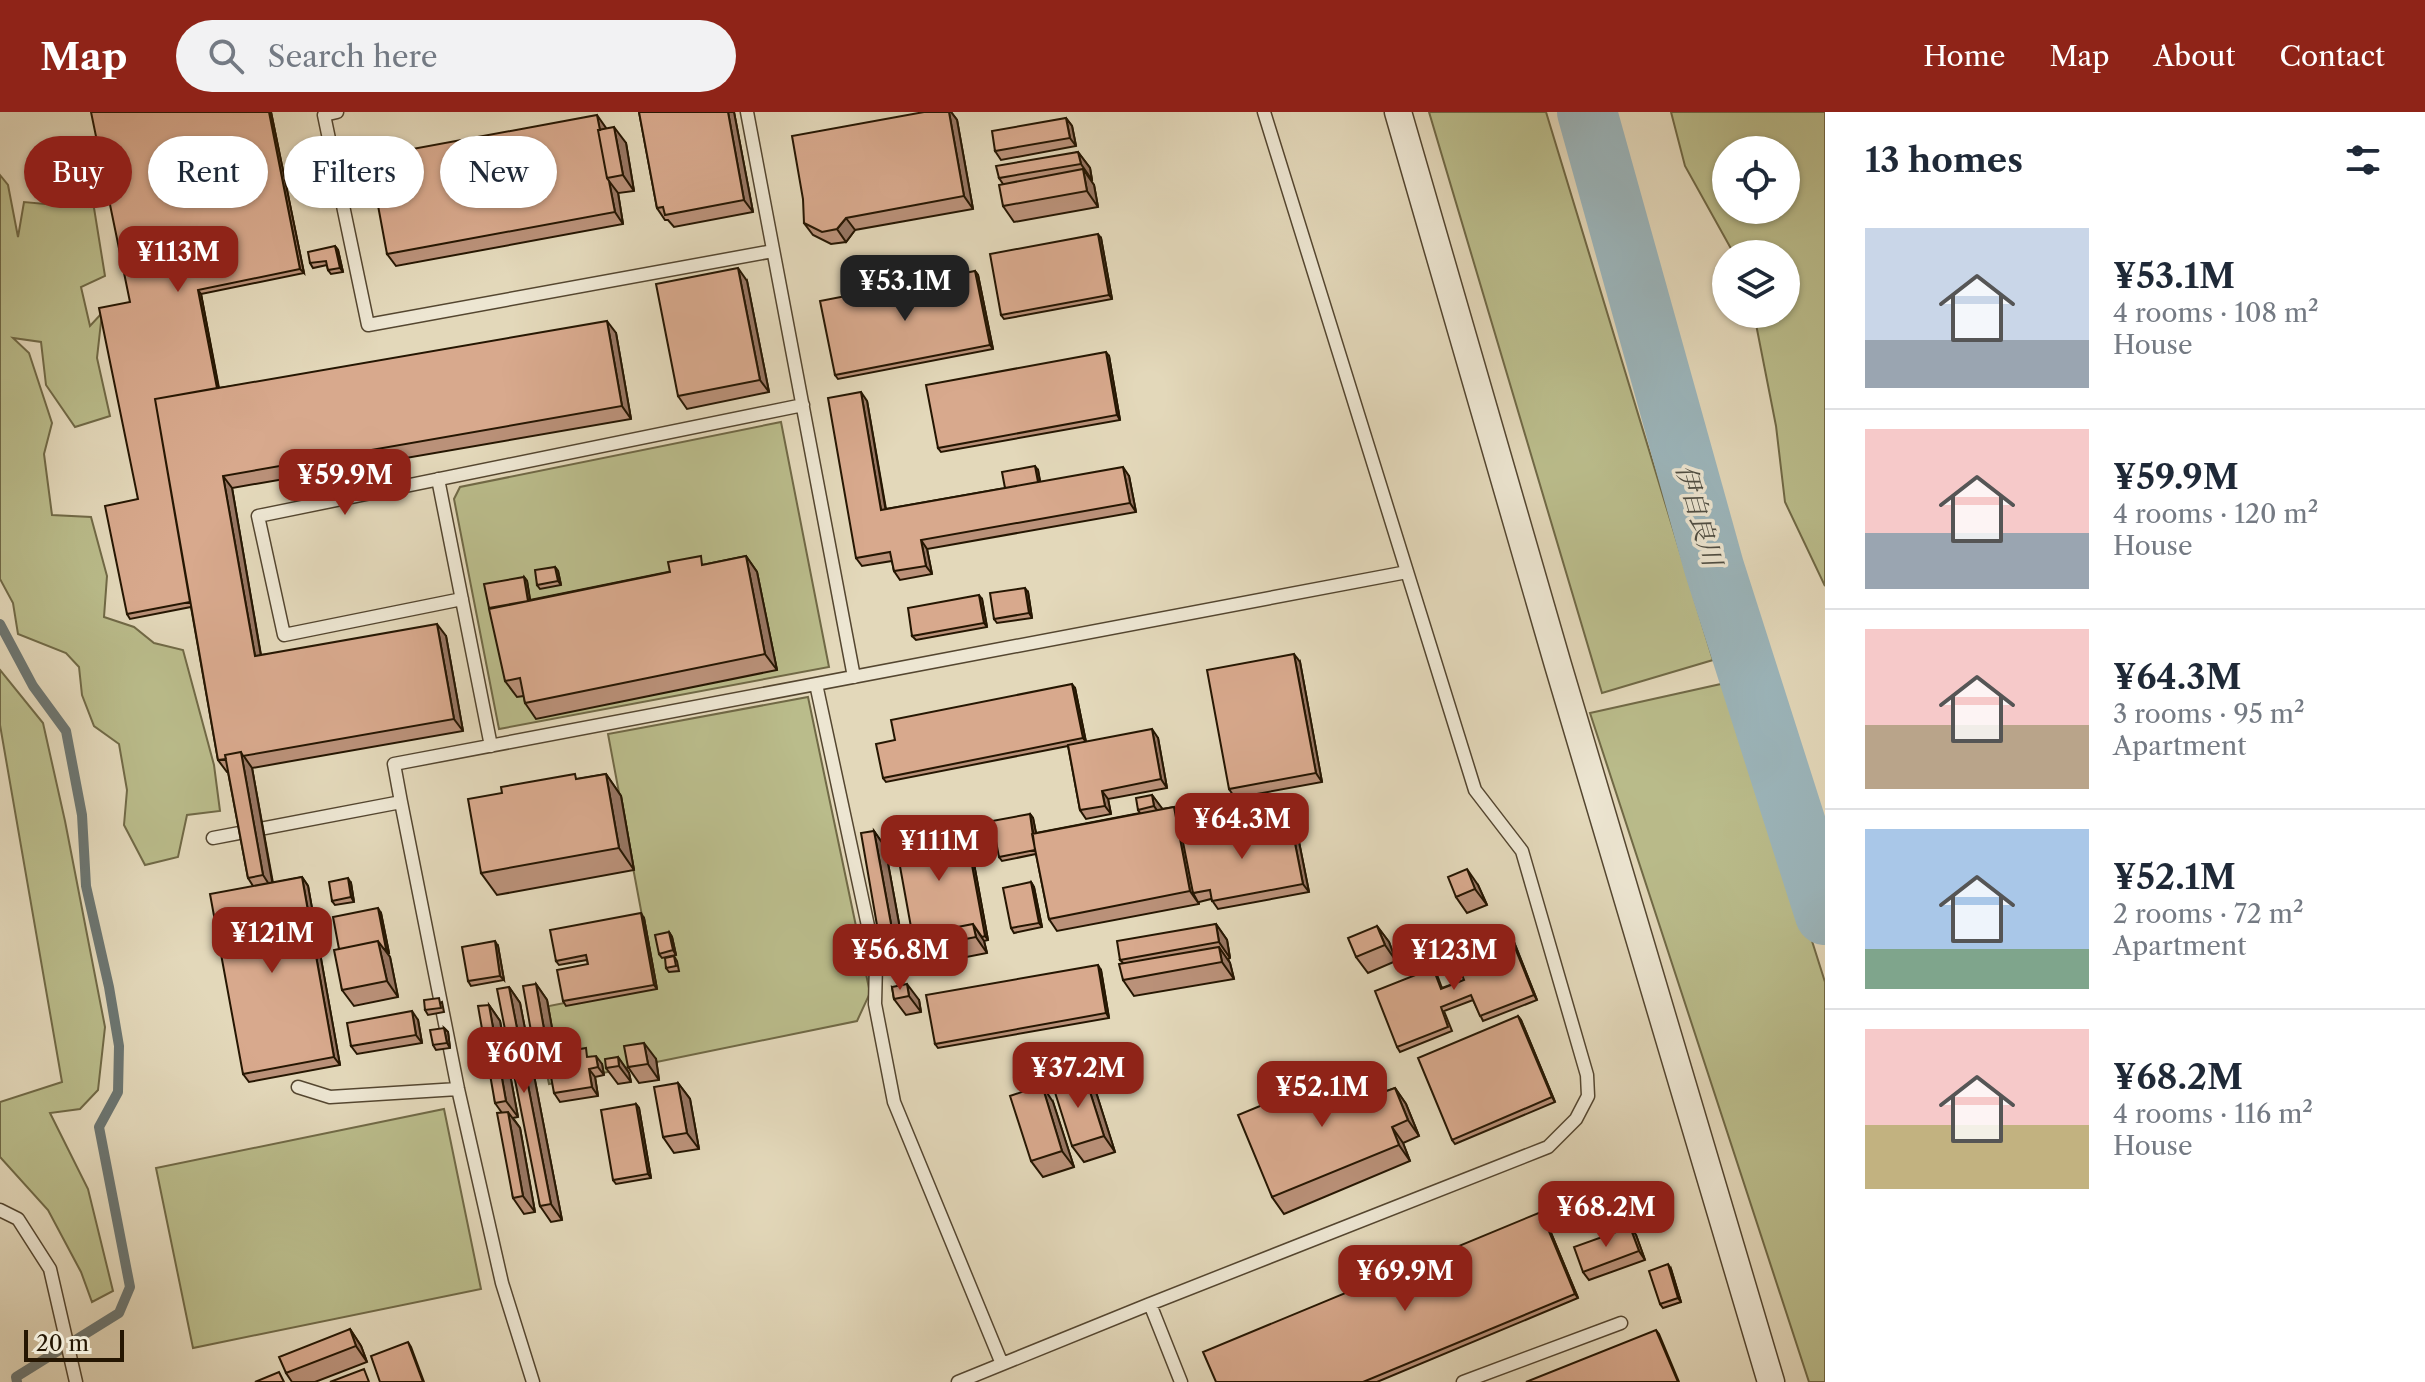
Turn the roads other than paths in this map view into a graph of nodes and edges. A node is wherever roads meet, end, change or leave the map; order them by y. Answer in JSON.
{"nodes":[{"id":1,"x":337,"y":112,"type":"edge"},
{"id":2,"x":747,"y":112,"type":"edge"},
{"id":3,"x":1264,"y":112,"type":"edge"},
{"id":4,"x":1398,"y":112,"type":"edge"},
{"id":5,"x":773,"y":251,"type":"junction"},
{"id":6,"x":803,"y":405,"type":"junction"},
{"id":7,"x":438,"y":479,"type":"junction"},
{"id":8,"x":1407,"y":572,"type":"junction"},
{"id":9,"x":462,"y":599,"type":"junction"},
{"id":10,"x":854,"y":677,"type":"junction"},
{"id":11,"x":816,"y":684,"type":"junction"},
{"id":12,"x":491,"y":746,"type":"junction"},
{"id":13,"x":401,"y":802,"type":"junction"},
{"id":14,"x":213,"y":838,"type":"dead end"},
{"id":15,"x":298,"y":1087,"type":"dead end"},
{"id":16,"x":458,"y":1089,"type":"junction"},
{"id":17,"x":0,"y":1210,"type":"edge"},
{"id":18,"x":1150,"y":1304,"type":"junction"},
{"id":19,"x":1621,"y":1323,"type":"dead end"},
{"id":20,"x":1002,"y":1364,"type":"junction"},
{"id":21,"x":76,"y":1382,"type":"edge"},
{"id":22,"x":533,"y":1382,"type":"edge"},
{"id":23,"x":958,"y":1382,"type":"edge"},
{"id":24,"x":1181,"y":1382,"type":"edge"},
{"id":25,"x":1463,"y":1382,"type":"edge"},
{"id":26,"x":1771,"y":1382,"type":"edge"}],
"edges":[{"from":1,"to":5,"type":"lane"},
{"from":2,"to":5,"type":"lane"},
{"from":3,"to":8,"type":"lane"},
{"from":4,"to":26,"type":"street"},
{"from":5,"to":6,"type":"lane"},
{"from":6,"to":7,"type":"lane"},
{"from":6,"to":10,"type":"lane"},
{"from":7,"to":9,"type":"lane"},
{"from":7,"to":9,"type":"lane"},
{"from":8,"to":10,"type":"lane"},
{"from":8,"to":18,"type":"lane"},
{"from":9,"to":12,"type":"lane"},
{"from":10,"to":11,"type":"lane"},
{"from":11,"to":12,"type":"lane"},
{"from":11,"to":20,"type":"lane"},
{"from":12,"to":13,"type":"lane"},
{"from":13,"to":14,"type":"lane"},
{"from":13,"to":16,"type":"lane"},
{"from":15,"to":16,"type":"lane"},
{"from":16,"to":22,"type":"lane"},
{"from":17,"to":21,"type":"lane"},
{"from":18,"to":20,"type":"lane"},
{"from":18,"to":24,"type":"lane"},
{"from":19,"to":25,"type":"lane"},
{"from":20,"to":23,"type":"lane"}]}
